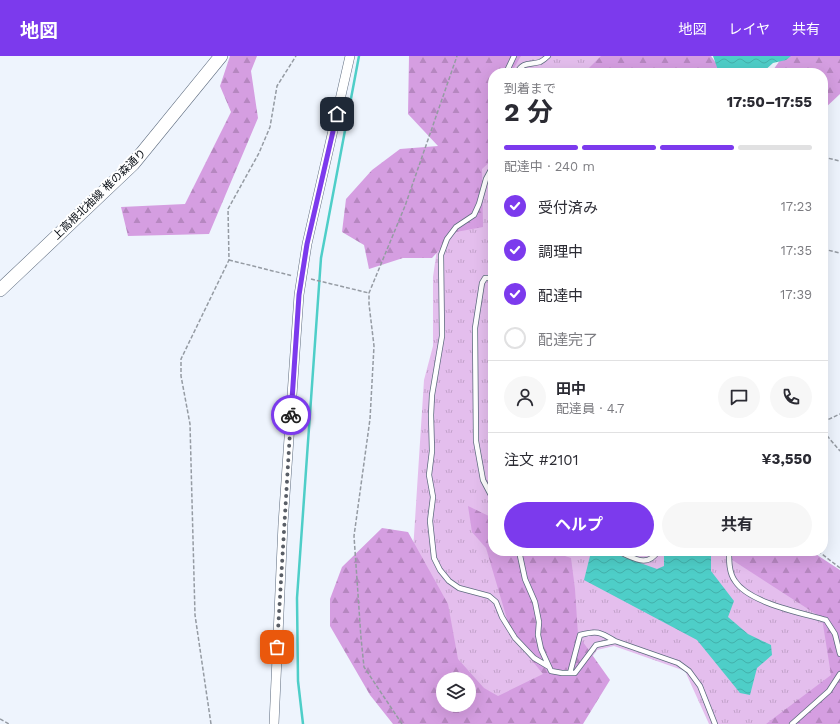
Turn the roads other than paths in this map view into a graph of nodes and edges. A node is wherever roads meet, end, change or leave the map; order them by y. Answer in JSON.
{"nodes":[{"id":1,"x":221,"y":56,"type":"edge"},
{"id":2,"x":350,"y":56,"type":"edge"},
{"id":3,"x":514,"y":56,"type":"edge"},
{"id":4,"x":548,"y":56,"type":"edge"},
{"id":5,"x":508,"y":68,"type":"edge"},
{"id":6,"x":520,"y":68,"type":"edge"},
{"id":7,"x":488,"y":176,"type":"edge"},
{"id":8,"x":488,"y":278,"type":"edge"},
{"id":9,"x":0,"y":290,"type":"edge"},
{"id":10,"x":488,"y":490,"type":"edge"},
{"id":11,"x":519,"y":556,"type":"edge"},
{"id":12,"x":630,"y":556,"type":"edge"},
{"id":13,"x":656,"y":556,"type":"edge"},
{"id":14,"x":729,"y":556,"type":"edge"},
{"id":15,"x":615,"y":641,"type":"junction"},
{"id":16,"x":840,"y":654,"type":"edge"},
{"id":17,"x":549,"y":667,"type":"junction"},
{"id":18,"x":570,"y":673,"type":"junction"},
{"id":19,"x":840,"y":674,"type":"edge"},
{"id":20,"x":274,"y":724,"type":"edge"},
{"id":21,"x":715,"y":724,"type":"edge"},
{"id":22,"x":792,"y":724,"type":"edge"}],
"edges":[{"from":1,"to":9,"type":"main road","name":"上高根北袖線 椎の森通り"},
{"from":2,"to":20,"type":"street"},
{"from":3,"to":5,"type":"lane"},
{"from":4,"to":6,"type":"lane"},
{"from":7,"to":17,"type":"lane"},
{"from":8,"to":10,"type":"lane"},
{"from":11,"to":17,"type":"lane"},
{"from":12,"to":13,"type":"lane"},
{"from":14,"to":16,"type":"lane"},
{"from":15,"to":18,"type":"lane"},
{"from":15,"to":18,"type":"lane"},
{"from":15,"to":21,"type":"lane"},
{"from":17,"to":18,"type":"lane"},
{"from":19,"to":22,"type":"lane"}]}
